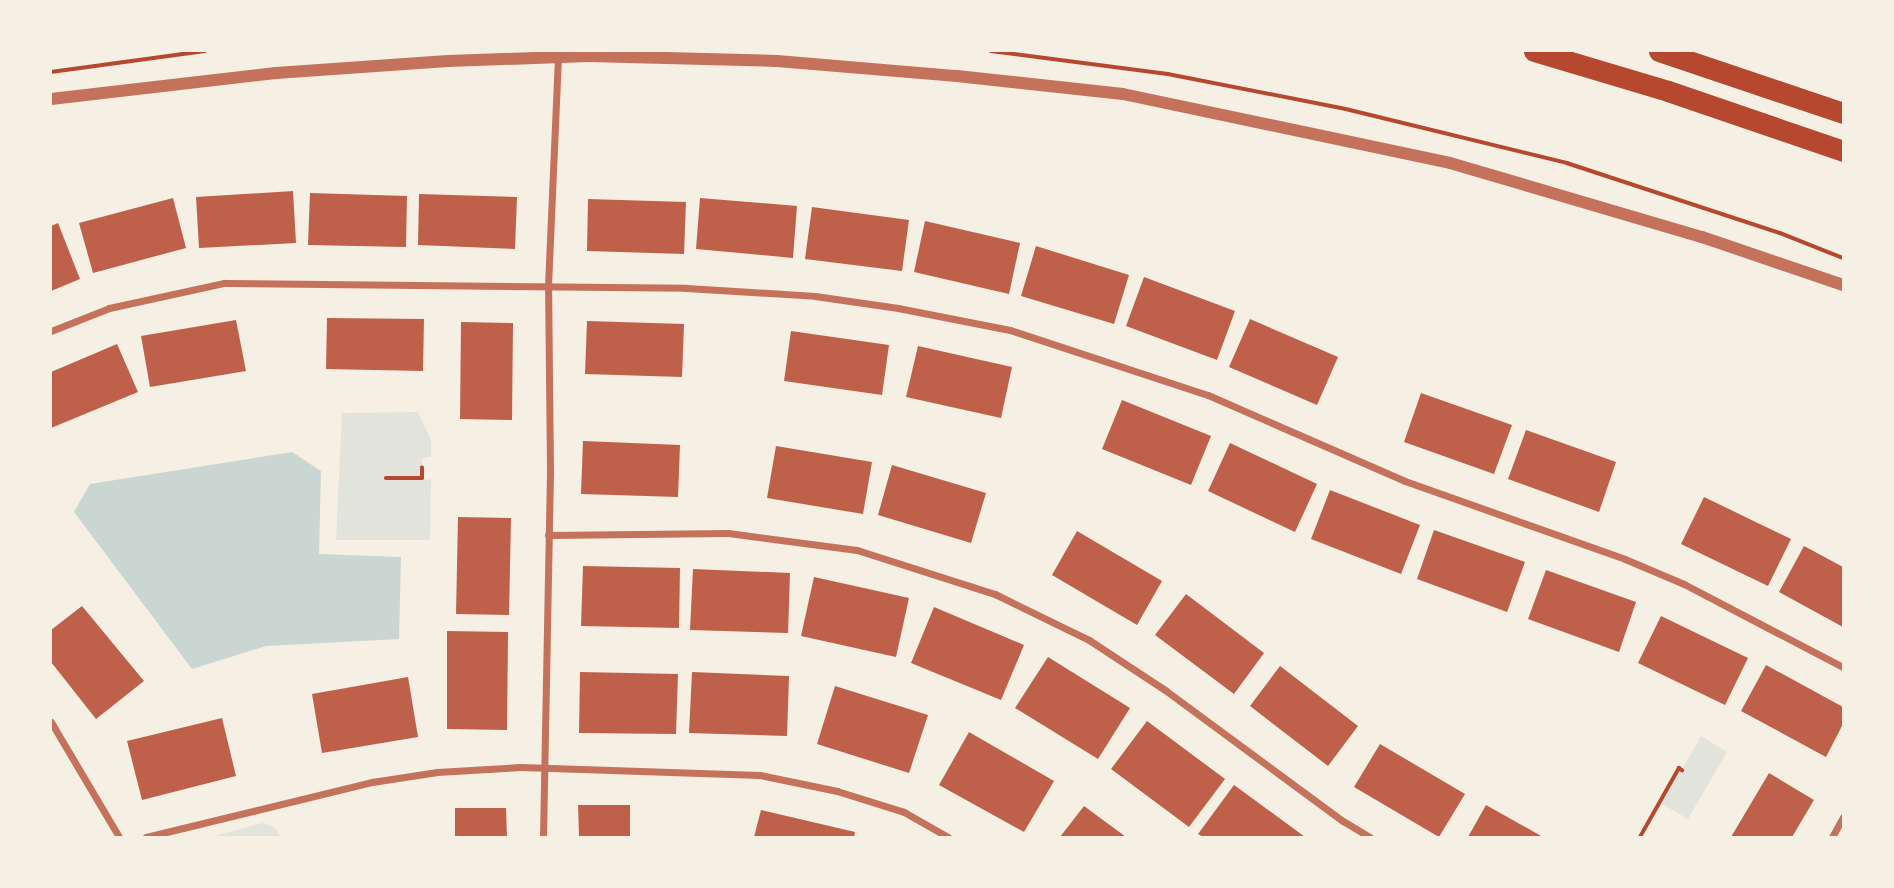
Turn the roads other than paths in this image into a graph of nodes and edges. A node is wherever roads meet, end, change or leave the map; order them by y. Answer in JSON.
{"nodes":[{"id":1,"x":1534,"y":51,"type":"edge"},
{"id":2,"x":1659,"y":51,"type":"edge"},
{"id":3,"x":558,"y":57,"type":"junction"},
{"id":4,"x":51,"y":99,"type":"edge"},
{"id":5,"x":1843,"y":113,"type":"edge"},
{"id":6,"x":1843,"y":151,"type":"edge"},
{"id":7,"x":1843,"y":285,"type":"edge"},
{"id":8,"x":548,"y":286,"type":"junction"},
{"id":9,"x":51,"y":331,"type":"edge"},
{"id":10,"x":548,"y":536,"type":"junction"},
{"id":11,"x":1843,"y":667,"type":"edge"},
{"id":12,"x":51,"y":722,"type":"edge"},
{"id":13,"x":542,"y":768,"type":"junction"},
{"id":14,"x":1843,"y":817,"type":"edge"},
{"id":15,"x":119,"y":837,"type":"edge"},
{"id":16,"x":146,"y":837,"type":"edge"},
{"id":17,"x":543,"y":837,"type":"edge"},
{"id":18,"x":948,"y":837,"type":"edge"},
{"id":19,"x":1370,"y":837,"type":"edge"},
{"id":20,"x":1832,"y":837,"type":"edge"}],
"edges":[{"from":1,"to":6,"type":"highway"},
{"from":2,"to":5,"type":"highway"},
{"from":3,"to":4,"type":"street"},
{"from":3,"to":7,"type":"street"},
{"from":3,"to":8,"type":"street"},
{"from":8,"to":9,"type":"street"},
{"from":8,"to":10,"type":"street"},
{"from":8,"to":11,"type":"street"},
{"from":10,"to":13,"type":"street"},
{"from":10,"to":19,"type":"street"},
{"from":12,"to":15,"type":"street"},
{"from":13,"to":16,"type":"street"},
{"from":13,"to":17,"type":"street"},
{"from":13,"to":18,"type":"street"},
{"from":14,"to":20,"type":"street"}]}
